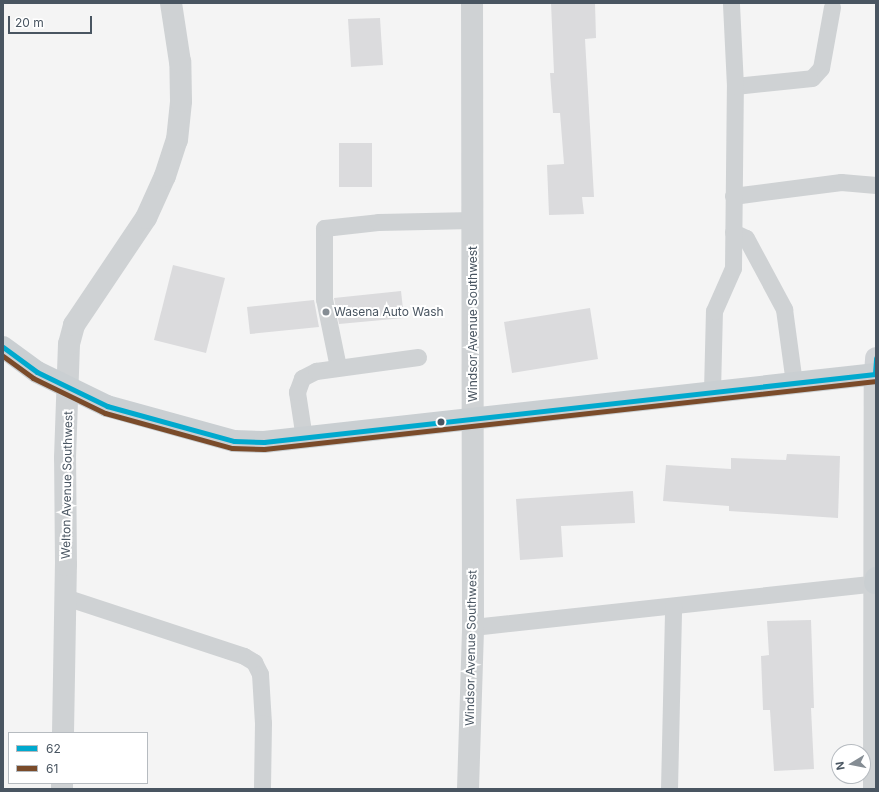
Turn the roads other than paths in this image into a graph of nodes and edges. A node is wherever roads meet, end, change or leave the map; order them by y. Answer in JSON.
{"nodes":[{"id":1,"x":171,"y":3,"type":"edge"},
{"id":2,"x":472,"y":3,"type":"edge"},
{"id":3,"x":731,"y":3,"type":"edge"},
{"id":4,"x":832,"y":7,"type":"dead end"},
{"id":5,"x":735,"y":86,"type":"junction"},
{"id":6,"x":876,"y":185,"type":"edge"},
{"id":7,"x":733,"y":196,"type":"junction"},
{"id":8,"x":473,"y":220,"type":"junction"},
{"id":9,"x":733,"y":232,"type":"junction"},
{"id":10,"x":3,"y":347,"type":"edge"},
{"id":11,"x":418,"y":357,"type":"dead end"},
{"id":12,"x":876,"y":358,"type":"edge"},
{"id":13,"x":338,"y":367,"type":"junction"},
{"id":14,"x":876,"y":374,"type":"edge"},
{"id":15,"x":794,"y":383,"type":"junction"},
{"id":16,"x":69,"y":387,"type":"junction"},
{"id":17,"x":712,"y":391,"type":"junction"},
{"id":18,"x":472,"y":419,"type":"junction"},
{"id":19,"x":304,"y":438,"type":"junction"},
{"id":20,"x":876,"y":580,"type":"edge"},
{"id":21,"x":65,"y":597,"type":"junction"},
{"id":22,"x":673,"y":606,"type":"junction"},
{"id":23,"x":473,"y":627,"type":"junction"},
{"id":24,"x":876,"y":672,"type":"edge"},
{"id":25,"x":63,"y":732,"type":"edge"},
{"id":26,"x":262,"y":789,"type":"edge"},
{"id":27,"x":468,"y":789,"type":"edge"},
{"id":28,"x":669,"y":789,"type":"edge"},
{"id":29,"x":874,"y":789,"type":"edge"}],
"edges":[{"from":1,"to":16,"type":"street","name":"Welton Avenue Southwest"},
{"from":2,"to":8,"type":"street","name":"Windsor Avenue Southwest"},
{"from":3,"to":5,"type":"lane"},
{"from":4,"to":5,"type":"lane"},
{"from":5,"to":7,"type":"lane"},
{"from":6,"to":7,"type":"lane"},
{"from":7,"to":9,"type":"lane"},
{"from":8,"to":13,"type":"lane"},
{"from":8,"to":18,"type":"street","name":"Windsor Avenue Southwest"},
{"from":9,"to":15,"type":"lane"},
{"from":9,"to":17,"type":"lane"},
{"from":10,"to":16,"type":"main road"},
{"from":11,"to":13,"type":"lane"},
{"from":12,"to":14,"type":"main road"},
{"from":13,"to":19,"type":"lane"},
{"from":14,"to":15,"type":"main road"},
{"from":14,"to":20,"type":"street"},
{"from":15,"to":17,"type":"main road"},
{"from":16,"to":19,"type":"main road"},
{"from":16,"to":21,"type":"street","name":"Welton Avenue Southwest"},
{"from":17,"to":18,"type":"main road"},
{"from":18,"to":19,"type":"main road"},
{"from":18,"to":23,"type":"street","name":"Windsor Avenue Southwest"},
{"from":20,"to":22,"type":"lane"},
{"from":20,"to":24,"type":"street"},
{"from":21,"to":25,"type":"street","name":"Welton Avenue Southwest"},
{"from":21,"to":26,"type":"lane"},
{"from":22,"to":23,"type":"lane"},
{"from":22,"to":28,"type":"lane"},
{"from":23,"to":27,"type":"street","name":"Windsor Avenue Southwest"},
{"from":24,"to":29,"type":"street"}]}
